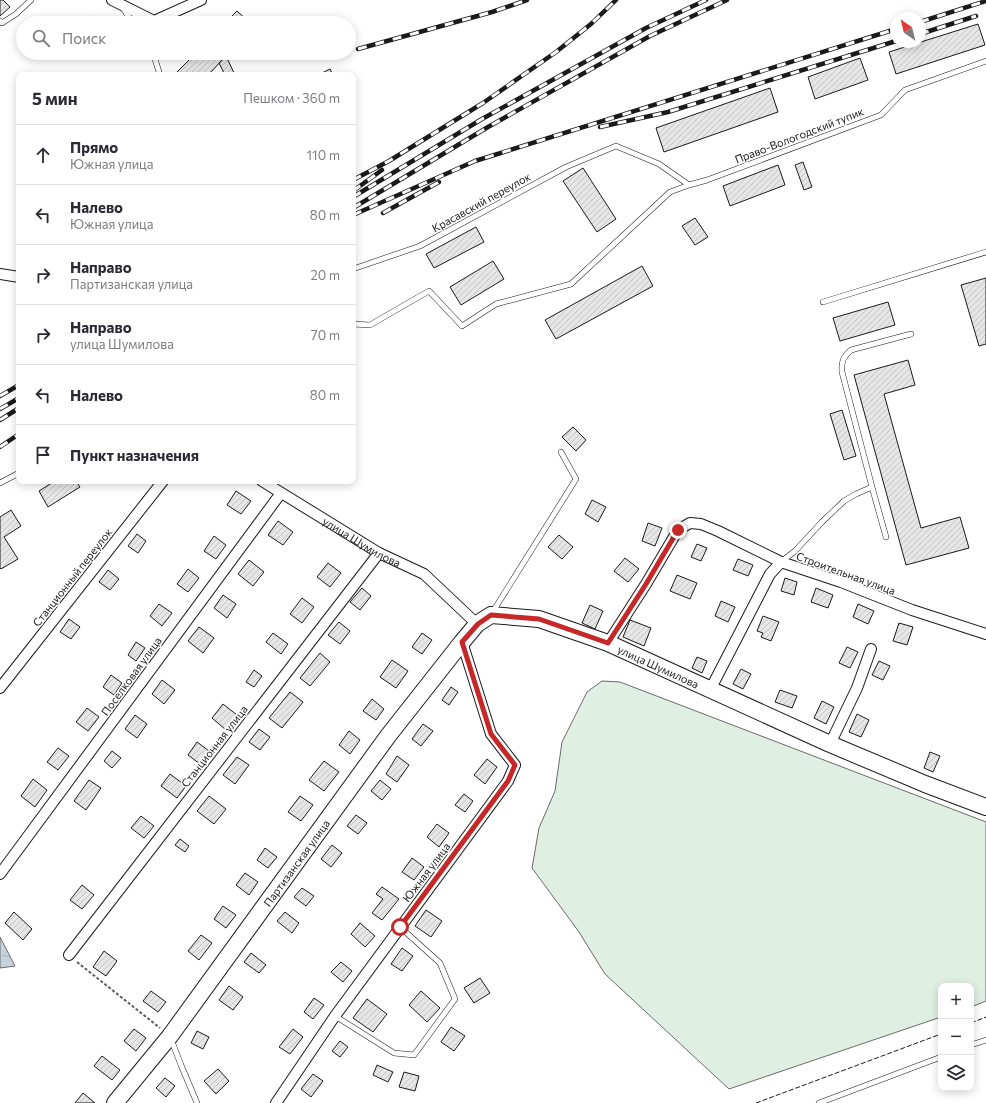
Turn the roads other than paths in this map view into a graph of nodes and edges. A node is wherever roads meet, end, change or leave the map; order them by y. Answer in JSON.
{"nodes":[{"id":1,"x":31,"y":0,"type":"edge"},
{"id":2,"x":201,"y":0,"type":"edge"},
{"id":3,"x":116,"y":2,"type":"edge"},
{"id":4,"x":127,"y":16,"type":"edge"},
{"id":5,"x":144,"y":16,"type":"edge"},
{"id":6,"x":165,"y":16,"type":"edge"},
{"id":7,"x":0,"y":21,"type":"edge"},
{"id":8,"x":155,"y":60,"type":"edge"},
{"id":9,"x":986,"y":61,"type":"edge"},
{"id":10,"x":159,"y":72,"type":"edge"},
{"id":11,"x":689,"y":185,"type":"junction"},
{"id":12,"x":986,"y":252,"type":"edge"},
{"id":13,"x":356,"y":268,"type":"edge"},
{"id":14,"x":0,"y":274,"type":"edge"},
{"id":15,"x":16,"y":277,"type":"edge"},
{"id":16,"x":823,"y":302,"type":"dead end"},
{"id":17,"x":356,"y":324,"type":"edge"},
{"id":18,"x":911,"y":334,"type":"dead end"},
{"id":19,"x":561,"y":452,"type":"dead end"},
{"id":20,"x":16,"y":475,"type":"edge"},
{"id":21,"x":0,"y":483,"type":"edge"},
{"id":22,"x":161,"y":484,"type":"edge"},
{"id":23,"x":267,"y":484,"type":"edge"},
{"id":24,"x":872,"y":486,"type":"junction"},
{"id":25,"x":281,"y":493,"type":"junction"},
{"id":26,"x":886,"y":537,"type":"dead end"},
{"id":27,"x":379,"y":553,"type":"junction"},
{"id":28,"x":781,"y":562,"type":"junction"},
{"id":29,"x":491,"y":615,"type":"junction"},
{"id":30,"x":478,"y":624,"type":"junction"},
{"id":31,"x":986,"y":634,"type":"edge"},
{"id":32,"x":462,"y":642,"type":"junction"},
{"id":33,"x":608,"y":643,"type":"junction"},
{"id":34,"x":871,"y":649,"type":"dead end"},
{"id":35,"x":0,"y":688,"type":"edge"},
{"id":36,"x":710,"y":690,"type":"junction"},
{"id":37,"x":830,"y":744,"type":"junction"},
{"id":38,"x":986,"y":807,"type":"edge"},
{"id":39,"x":0,"y":874,"type":"edge"},
{"id":40,"x":400,"y":927,"type":"junction"},
{"id":41,"x":69,"y":955,"type":"road end"},
{"id":42,"x":335,"y":1016,"type":"junction"},
{"id":43,"x":170,"y":1036,"type":"junction"},
{"id":44,"x":986,"y":1040,"type":"edge"},
{"id":45,"x":974,"y":1045,"type":"edge"},
{"id":46,"x":938,"y":1058,"type":"edge"},
{"id":47,"x":116,"y":1103,"type":"edge"},
{"id":48,"x":197,"y":1103,"type":"edge"},
{"id":49,"x":276,"y":1103,"type":"edge"},
{"id":50,"x":819,"y":1103,"type":"edge"}],
"edges":[{"from":1,"to":7,"type":"lane"},
{"from":2,"to":6,"type":"street"},
{"from":3,"to":4,"type":"lane"},
{"from":3,"to":5,"type":"street"},
{"from":8,"to":10,"type":"lane"},
{"from":9,"to":11,"type":"lane","name":"Право-Вологодский тупик"},
{"from":11,"to":13,"type":"lane","name":"Красавский переулок"},
{"from":11,"to":17,"type":"lane","name":"Право-Вологодский тупик"},
{"from":12,"to":16,"type":"lane"},
{"from":14,"to":15,"type":"street"},
{"from":18,"to":24,"type":"lane"},
{"from":19,"to":29,"type":"lane"},
{"from":20,"to":21,"type":"lane"},
{"from":22,"to":35,"type":"street","name":"Станционный переулок"},
{"from":23,"to":25,"type":"street","name":"улица Шумилова"},
{"from":24,"to":26,"type":"lane"},
{"from":24,"to":28,"type":"lane"},
{"from":25,"to":27,"type":"street","name":"улица Шумилова"},
{"from":25,"to":39,"type":"street","name":"Поселковая улица"},
{"from":27,"to":30,"type":"street","name":"улица Шумилова"},
{"from":27,"to":41,"type":"street","name":"Станционная улица"},
{"from":28,"to":31,"type":"street","name":"Строительная улица"},
{"from":28,"to":33,"type":"street","name":"Строительная улица"},
{"from":28,"to":36,"type":"street"},
{"from":29,"to":30,"type":"main road"},
{"from":29,"to":33,"type":"main road","name":"улица Шумилова"},
{"from":30,"to":32,"type":"main road","name":"Партизанская улица"},
{"from":32,"to":40,"type":"street","name":"Южная улица"},
{"from":32,"to":43,"type":"main road","name":"Партизанская улица"},
{"from":33,"to":36,"type":"main road","name":"улица Шумилова"},
{"from":34,"to":37,"type":"street"},
{"from":36,"to":37,"type":"main road","name":"улица Шумилова"},
{"from":37,"to":38,"type":"main road","name":"улица Шумилова"},
{"from":40,"to":42,"type":"street","name":"Южная улица"},
{"from":40,"to":42,"type":"lane"},
{"from":42,"to":49,"type":"street","name":"Южная улица"},
{"from":43,"to":47,"type":"main road","name":"Партизанская улица"},
{"from":43,"to":48,"type":"lane"},
{"from":44,"to":45,"type":"lane"},
{"from":46,"to":50,"type":"lane"}]}
